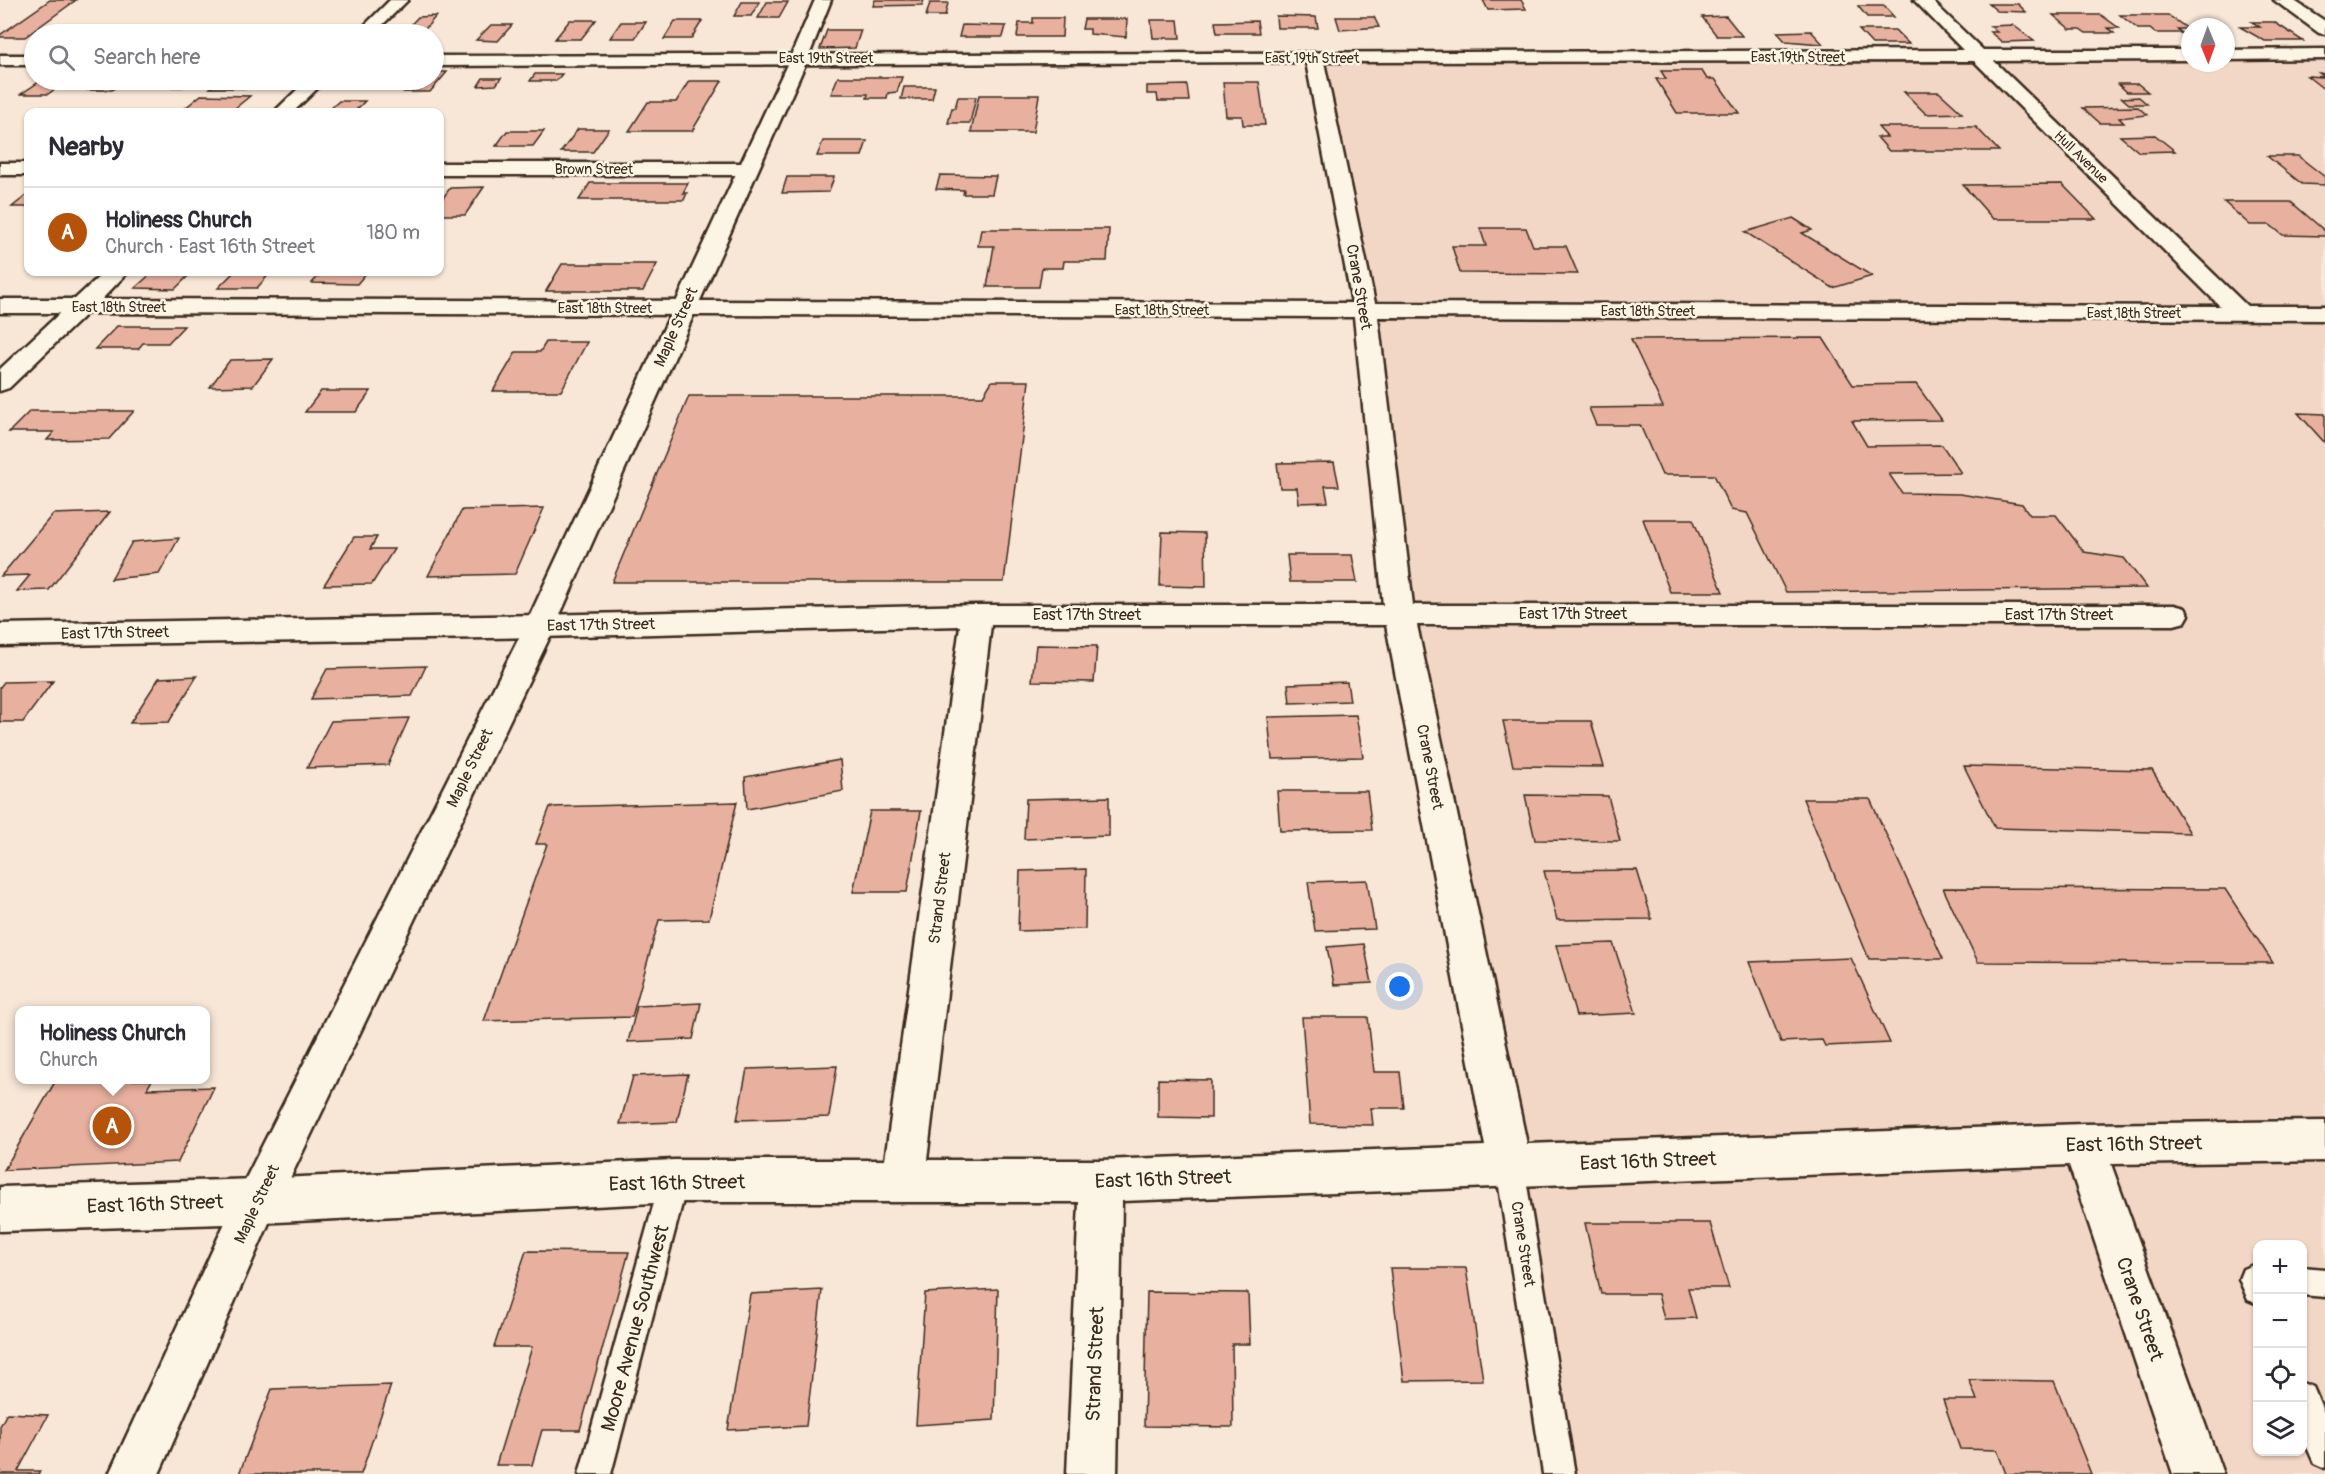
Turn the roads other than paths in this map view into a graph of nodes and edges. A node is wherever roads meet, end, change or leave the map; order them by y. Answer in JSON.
{"nodes":[{"id":1,"x":400,"y":0,"type":"edge"},
{"id":2,"x":822,"y":0,"type":"edge"},
{"id":3,"x":1922,"y":0,"type":"edge"},
{"id":4,"x":2282,"y":0,"type":"edge"},
{"id":5,"x":375,"y":24,"type":"edge"},
{"id":6,"x":2325,"y":29,"type":"edge"},
{"id":7,"x":2325,"y":54,"type":"edge"},
{"id":8,"x":2181,"y":55,"type":"edge"},
{"id":9,"x":2235,"y":55,"type":"edge"},
{"id":10,"x":1978,"y":57,"type":"junction"},
{"id":11,"x":799,"y":58,"type":"junction"},
{"id":12,"x":1314,"y":58,"type":"junction"},
{"id":13,"x":0,"y":60,"type":"edge"},
{"id":14,"x":24,"y":60,"type":"edge"},
{"id":15,"x":444,"y":61,"type":"edge"},
{"id":16,"x":306,"y":90,"type":"edge"},
{"id":17,"x":287,"y":108,"type":"edge"},
{"id":18,"x":0,"y":169,"type":"edge"},
{"id":19,"x":24,"y":169,"type":"edge"},
{"id":20,"x":444,"y":169,"type":"edge"},
{"id":21,"x":747,"y":169,"type":"junction"},
{"id":22,"x":113,"y":276,"type":"edge"},
{"id":23,"x":0,"y":306,"type":"edge"},
{"id":24,"x":80,"y":307,"type":"junction"},
{"id":25,"x":685,"y":308,"type":"junction"},
{"id":26,"x":1365,"y":310,"type":"junction"},
{"id":27,"x":2241,"y":313,"type":"junction"},
{"id":28,"x":2325,"y":313,"type":"edge"},
{"id":29,"x":0,"y":384,"type":"edge"},
{"id":30,"x":1399,"y":614,"type":"junction"},
{"id":31,"x":977,"y":615,"type":"junction"},
{"id":32,"x":2174,"y":615,"type":"dead end"},
{"id":33,"x":540,"y":626,"type":"junction"},
{"id":34,"x":0,"y":635,"type":"edge"},
{"id":35,"x":2325,"y":1142,"type":"edge"},
{"id":36,"x":2083,"y":1144,"type":"junction"},
{"id":37,"x":1510,"y":1167,"type":"junction"},
{"id":38,"x":674,"y":1181,"type":"junction"},
{"id":39,"x":903,"y":1181,"type":"junction"},
{"id":40,"x":1101,"y":1181,"type":"junction"},
{"id":41,"x":257,"y":1202,"type":"junction"},
{"id":42,"x":0,"y":1209,"type":"edge"},
{"id":43,"x":2307,"y":1281,"type":"edge"},
{"id":44,"x":2325,"y":1282,"type":"edge"},
{"id":45,"x":2304,"y":1402,"type":"edge"},
{"id":46,"x":2325,"y":1452,"type":"edge"},
{"id":47,"x":134,"y":1474,"type":"edge"},
{"id":48,"x":595,"y":1474,"type":"edge"},
{"id":49,"x":1092,"y":1474,"type":"edge"},
{"id":50,"x":1560,"y":1474,"type":"edge"},
{"id":51,"x":2198,"y":1474,"type":"edge"}],
"edges":[{"from":1,"to":5,"type":"street"},
{"from":2,"to":11,"type":"street","name":"Maple Street"},
{"from":3,"to":10,"type":"street","name":"Hull Avenue"},
{"from":4,"to":6,"type":"street"},
{"from":7,"to":9,"type":"street"},
{"from":8,"to":10,"type":"street","name":"East 19th Street"},
{"from":10,"to":12,"type":"street","name":"East 19th Street"},
{"from":10,"to":27,"type":"street","name":"Hull Avenue"},
{"from":11,"to":12,"type":"street","name":"East 19th Street"},
{"from":11,"to":15,"type":"street","name":"East 19th Street"},
{"from":11,"to":21,"type":"street","name":"Maple Street"},
{"from":12,"to":26,"type":"street","name":"Crane Street"},
{"from":13,"to":14,"type":"street"},
{"from":16,"to":17,"type":"street"},
{"from":18,"to":19,"type":"street"},
{"from":20,"to":21,"type":"street","name":"Brown Street"},
{"from":21,"to":25,"type":"street","name":"Maple Street"},
{"from":22,"to":24,"type":"street"},
{"from":23,"to":24,"type":"street","name":"East 18th Street"},
{"from":24,"to":25,"type":"street","name":"East 18th Street"},
{"from":24,"to":29,"type":"street"},
{"from":25,"to":26,"type":"street","name":"East 18th Street"},
{"from":25,"to":33,"type":"street","name":"Maple Street"},
{"from":26,"to":27,"type":"street","name":"East 18th Street"},
{"from":26,"to":30,"type":"street","name":"Crane Street"},
{"from":27,"to":28,"type":"street","name":"East 18th Street"},
{"from":30,"to":31,"type":"street","name":"East 17th Street"},
{"from":30,"to":32,"type":"street","name":"East 17th Street"},
{"from":30,"to":37,"type":"street","name":"Crane Street"},
{"from":31,"to":33,"type":"street","name":"East 17th Street"},
{"from":31,"to":39,"type":"street","name":"Strand Street"},
{"from":33,"to":34,"type":"street","name":"East 17th Street"},
{"from":33,"to":41,"type":"street","name":"Maple Street"},
{"from":35,"to":36,"type":"street","name":"East 16th Street"},
{"from":36,"to":37,"type":"street","name":"East 16th Street"},
{"from":36,"to":51,"type":"street","name":"Crane Street"},
{"from":37,"to":40,"type":"street","name":"East 16th Street"},
{"from":37,"to":50,"type":"lane","name":"Crane Street"},
{"from":38,"to":39,"type":"street","name":"East 16th Street"},
{"from":38,"to":41,"type":"street","name":"East 16th Street"},
{"from":38,"to":48,"type":"lane","name":"Moore Avenue Southwest"},
{"from":39,"to":40,"type":"street","name":"East 16th Street"},
{"from":40,"to":49,"type":"street","name":"Strand Street"},
{"from":41,"to":42,"type":"street","name":"East 16th Street"},
{"from":41,"to":47,"type":"street","name":"Maple Street"},
{"from":43,"to":44,"type":"lane"},
{"from":45,"to":46,"type":"lane"}]}
